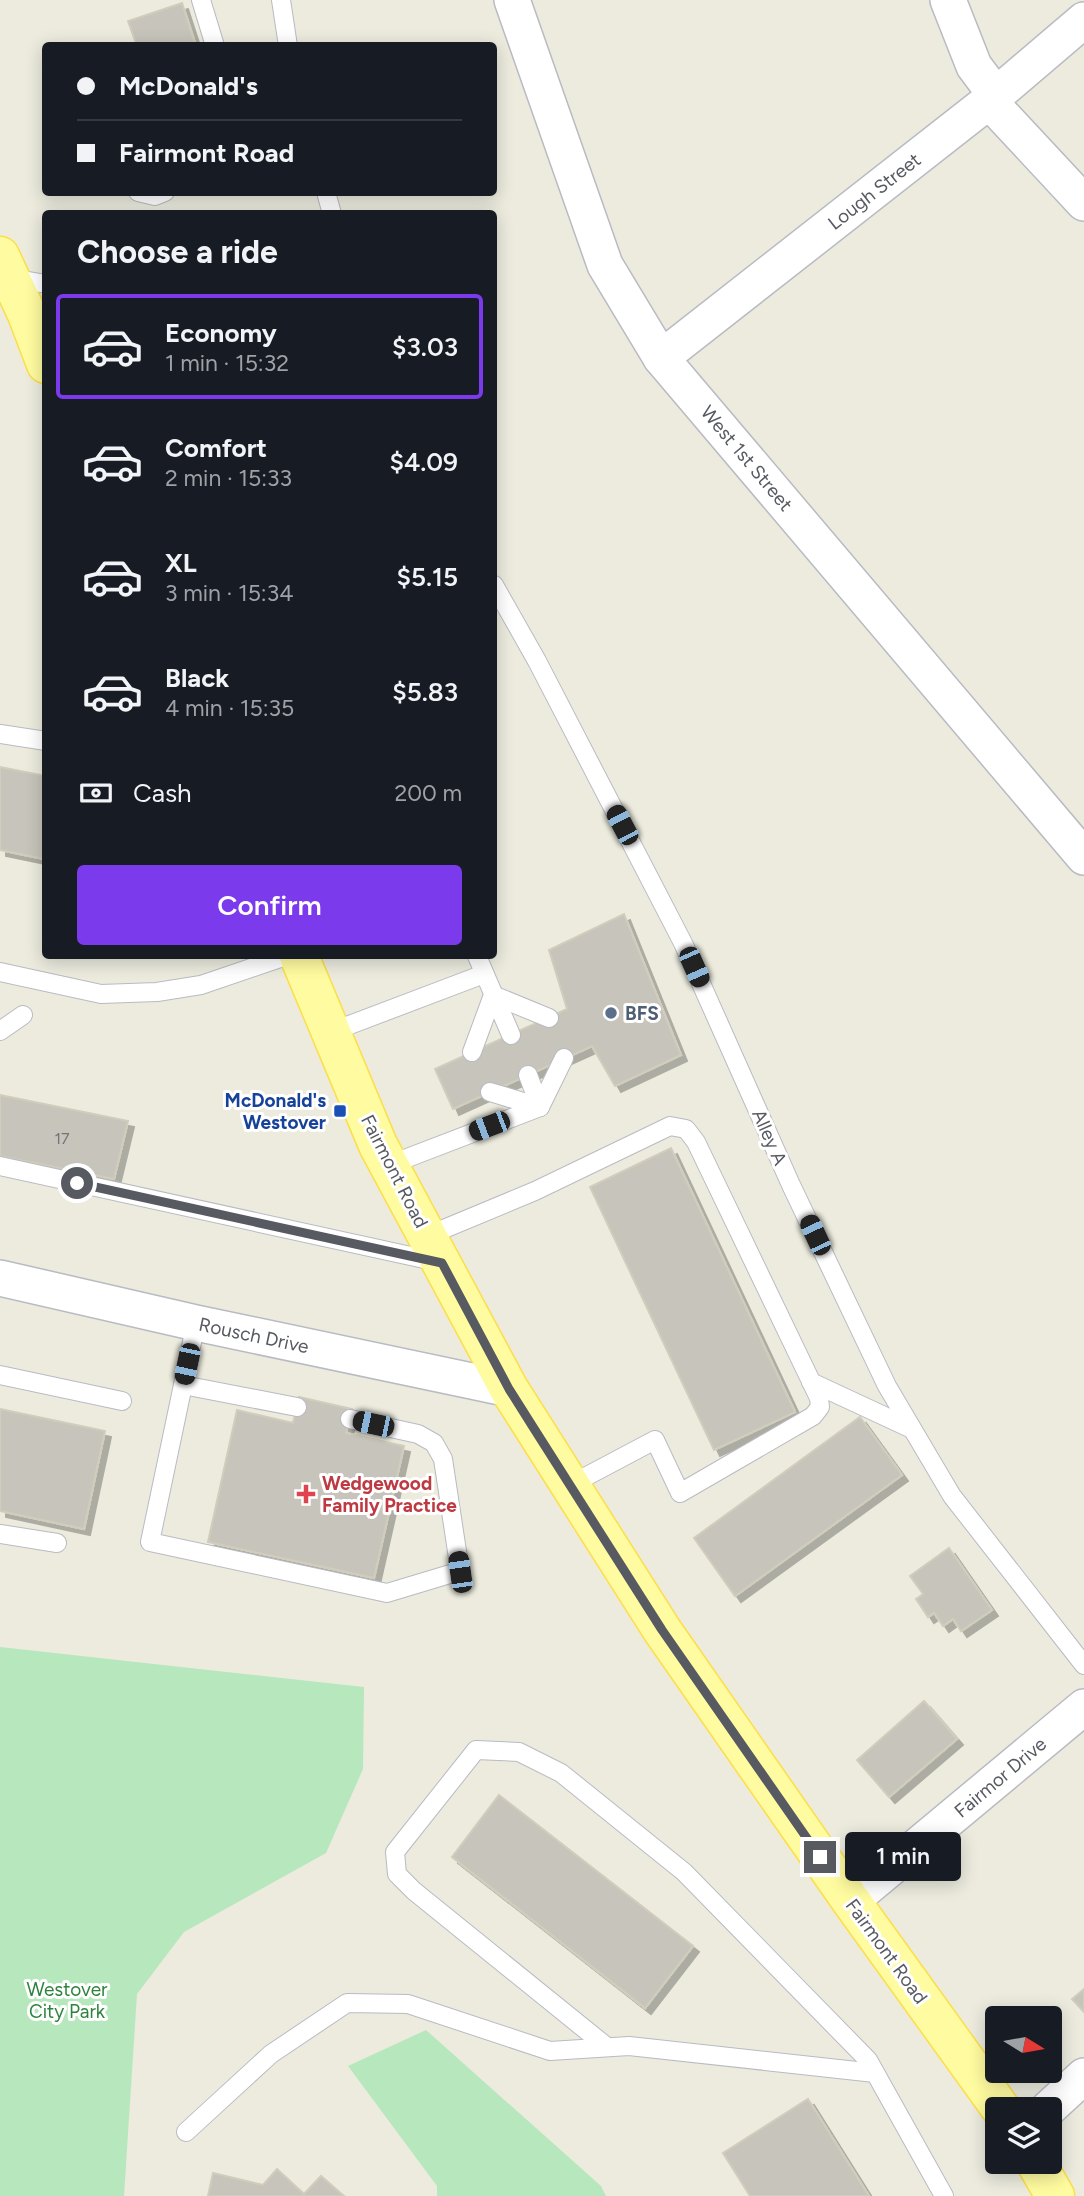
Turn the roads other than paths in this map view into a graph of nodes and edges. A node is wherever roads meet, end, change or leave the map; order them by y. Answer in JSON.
{"nodes":[{"id":1,"x":201,"y":0,"type":"edge"},
{"id":2,"x":281,"y":0,"type":"edge"},
{"id":3,"x":512,"y":0,"type":"edge"},
{"id":4,"x":948,"y":0,"type":"edge"},
{"id":5,"x":1084,"y":20,"type":"edge"},
{"id":6,"x":214,"y":42,"type":"edge"},
{"id":7,"x":287,"y":42,"type":"edge"},
{"id":8,"x":992,"y":98,"type":"junction"},
{"id":9,"x":1084,"y":203,"type":"edge"},
{"id":10,"x":19,"y":273,"type":"edge"},
{"id":11,"x":42,"y":353,"type":"edge"},
{"id":12,"x":661,"y":358,"type":"junction"},
{"id":13,"x":497,"y":590,"type":"edge"},
{"id":14,"x":0,"y":734,"type":"edge"},
{"id":15,"x":42,"y":740,"type":"edge"},
{"id":16,"x":1084,"y":857,"type":"edge"},
{"id":17,"x":277,"y":959,"type":"edge"},
{"id":18,"x":300,"y":959,"type":"edge"},
{"id":19,"x":478,"y":959,"type":"edge"},
{"id":20,"x":0,"y":972,"type":"edge"},
{"id":21,"x":484,"y":974,"type":"junction"},
{"id":22,"x":493,"y":995,"type":"junction"},
{"id":23,"x":23,"y":1015,"type":"dead end"},
{"id":24,"x":549,"y":1017,"type":"dead end"},
{"id":25,"x":0,"y":1031,"type":"edge"},
{"id":26,"x":331,"y":1032,"type":"junction"},
{"id":27,"x":511,"y":1035,"type":"dead end"},
{"id":28,"x":472,"y":1052,"type":"dead end"},
{"id":29,"x":564,"y":1058,"type":"dead end"},
{"id":30,"x":528,"y":1074,"type":"dead end"},
{"id":31,"x":490,"y":1092,"type":"dead end"},
{"id":32,"x":540,"y":1107,"type":"junction"},
{"id":33,"x":389,"y":1165,"type":"junction"},
{"id":34,"x":0,"y":1166,"type":"edge"},
{"id":35,"x":435,"y":1250,"type":"junction"},
{"id":36,"x":0,"y":1278,"type":"edge"},
{"id":37,"x":196,"y":1323,"type":"junction"},
{"id":38,"x":0,"y":1375,"type":"edge"},
{"id":39,"x":811,"y":1382,"type":"junction"},
{"id":40,"x":183,"y":1385,"type":"junction"},
{"id":41,"x":509,"y":1389,"type":"junction"},
{"id":42,"x":122,"y":1401,"type":"dead end"},
{"id":43,"x":297,"y":1407,"type":"dead end"},
{"id":44,"x":350,"y":1419,"type":"dead end"},
{"id":45,"x":912,"y":1429,"type":"junction"},
{"id":46,"x":570,"y":1485,"type":"junction"},
{"id":47,"x":0,"y":1534,"type":"edge"},
{"id":48,"x":57,"y":1543,"type":"dead end"},
{"id":49,"x":1084,"y":1665,"type":"edge"},
{"id":50,"x":1084,"y":1707,"type":"edge"},
{"id":51,"x":851,"y":1901,"type":"junction"},
{"id":52,"x":607,"y":2047,"type":"junction"},
{"id":53,"x":875,"y":2073,"type":"junction"},
{"id":54,"x":1084,"y":2076,"type":"edge"},
{"id":55,"x":992,"y":2097,"type":"edge"},
{"id":56,"x":1061,"y":2097,"type":"edge"},
{"id":57,"x":186,"y":2132,"type":"dead end"},
{"id":58,"x":1042,"y":2174,"type":"edge"},
{"id":59,"x":944,"y":2196,"type":"edge"},
{"id":60,"x":1055,"y":2196,"type":"edge"}],
"edges":[{"from":1,"to":6,"type":"lane"},
{"from":2,"to":7,"type":"lane"},
{"from":3,"to":12,"type":"street","name":"West 1st Street"},
{"from":4,"to":8,"type":"street"},
{"from":5,"to":8,"type":"street","name":"Lough Street"},
{"from":8,"to":9,"type":"street"},
{"from":8,"to":12,"type":"street","name":"Lough Street"},
{"from":10,"to":11,"type":"main road"},
{"from":12,"to":16,"type":"street","name":"West 1st Street"},
{"from":13,"to":45,"type":"lane","name":"Alley A"},
{"from":14,"to":15,"type":"lane"},
{"from":17,"to":20,"type":"lane"},
{"from":18,"to":26,"type":"main road","name":"Fairmont Road"},
{"from":19,"to":21,"type":"lane"},
{"from":21,"to":22,"type":"lane"},
{"from":21,"to":26,"type":"lane"},
{"from":22,"to":24,"type":"lane"},
{"from":22,"to":27,"type":"lane"},
{"from":22,"to":28,"type":"lane"},
{"from":23,"to":25,"type":"lane"},
{"from":26,"to":33,"type":"main road","name":"Fairmont Road"},
{"from":29,"to":32,"type":"lane"},
{"from":30,"to":32,"type":"lane"},
{"from":31,"to":32,"type":"lane"},
{"from":32,"to":33,"type":"lane"},
{"from":33,"to":35,"type":"main road","name":"Fairmont Road"},
{"from":34,"to":35,"type":"lane"},
{"from":35,"to":39,"type":"lane"},
{"from":35,"to":41,"type":"main road","name":"Fairmont Road"},
{"from":36,"to":37,"type":"street","name":"Rousch Drive"},
{"from":37,"to":40,"type":"lane"},
{"from":37,"to":41,"type":"street","name":"Rousch Drive"},
{"from":38,"to":42,"type":"lane"},
{"from":39,"to":45,"type":"lane"},
{"from":39,"to":46,"type":"lane"},
{"from":40,"to":43,"type":"lane"},
{"from":40,"to":44,"type":"lane"},
{"from":41,"to":46,"type":"main road","name":"Fairmont Road"},
{"from":45,"to":49,"type":"lane","name":"Alley A"},
{"from":46,"to":51,"type":"main road","name":"Fairmont Road"},
{"from":47,"to":48,"type":"lane"},
{"from":50,"to":51,"type":"street","name":"Fairmor Drive"},
{"from":51,"to":55,"type":"main road","name":"Fairmont Road"},
{"from":52,"to":53,"type":"lane"},
{"from":52,"to":53,"type":"lane"},
{"from":52,"to":57,"type":"lane"},
{"from":53,"to":59,"type":"lane"},
{"from":54,"to":56,"type":"street"},
{"from":58,"to":60,"type":"main road"}]}
